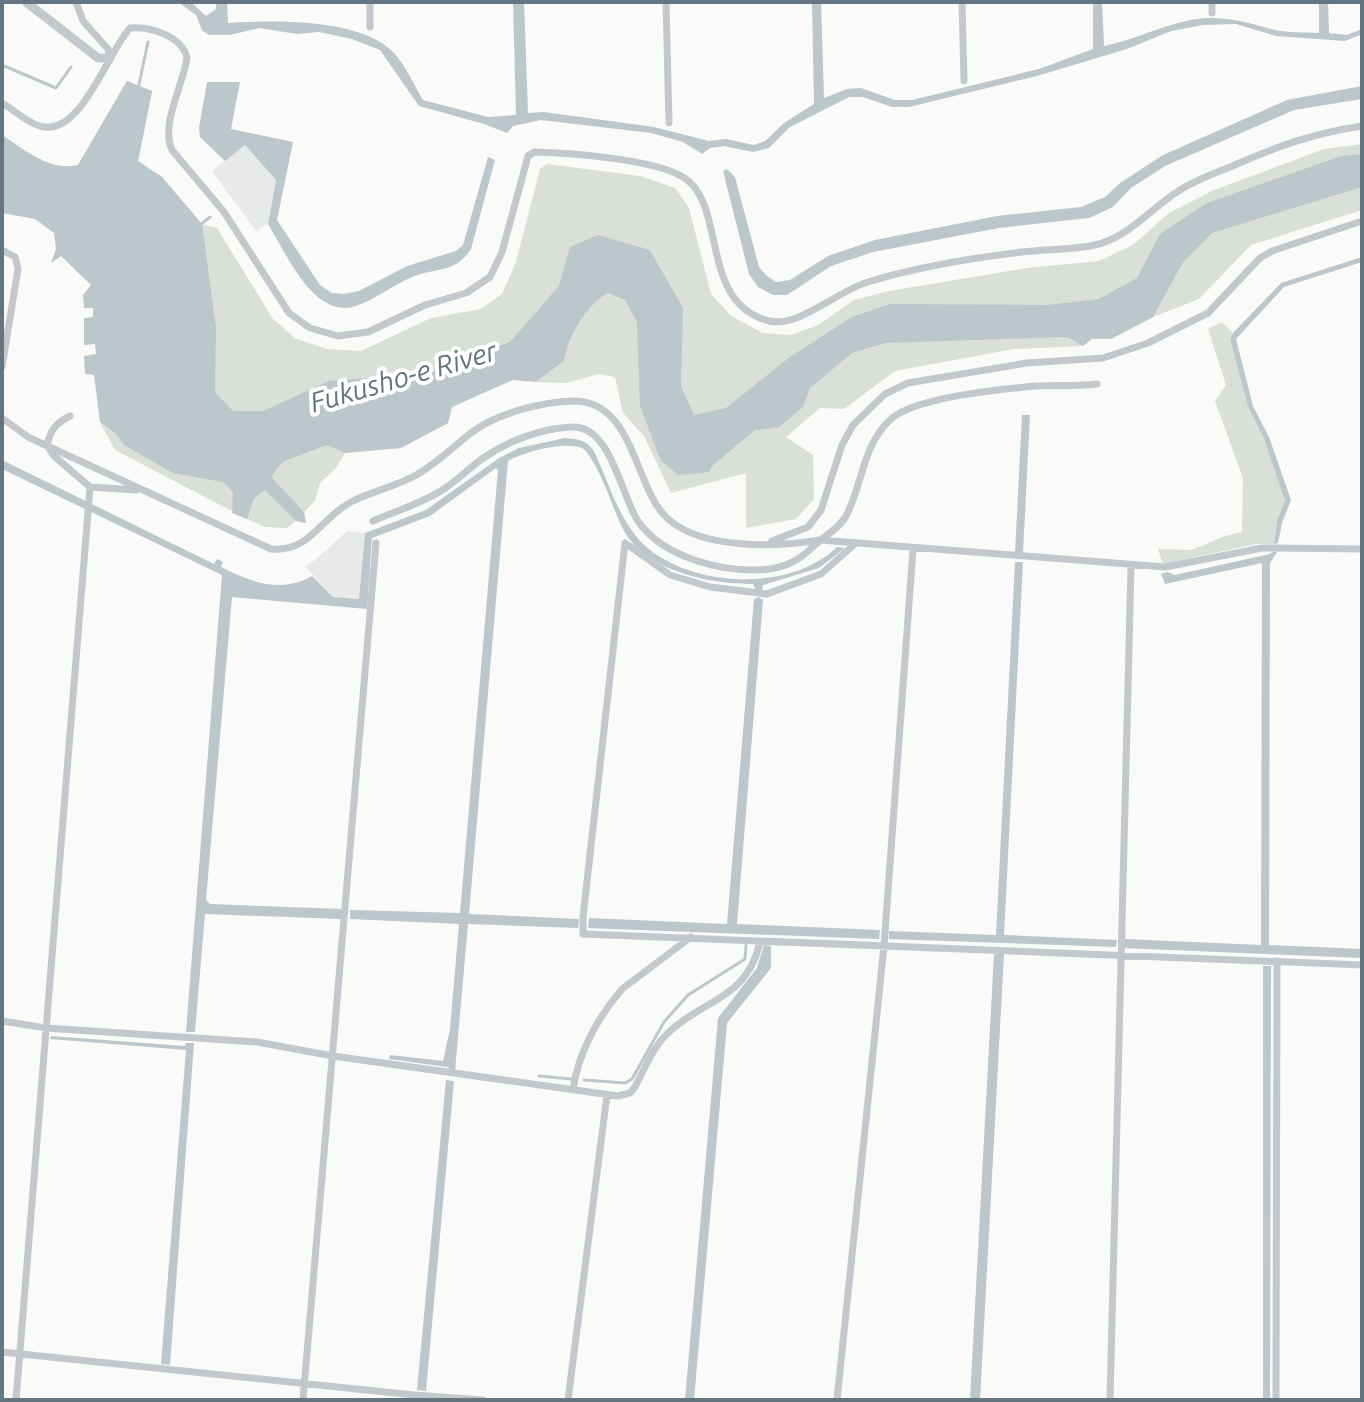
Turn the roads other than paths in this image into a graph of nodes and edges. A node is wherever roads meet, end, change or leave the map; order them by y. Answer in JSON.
{"nodes":[{"id":1,"x":26,"y":2,"type":"edge"},
{"id":2,"x":76,"y":2,"type":"edge"},
{"id":3,"x":370,"y":2,"type":"edge"},
{"id":4,"x":666,"y":2,"type":"edge"},
{"id":5,"x":962,"y":2,"type":"edge"},
{"id":6,"x":1212,"y":2,"type":"edge"},
{"id":7,"x":1212,"y":13,"type":"dead end"},
{"id":8,"x":370,"y":27,"type":"dead end"},
{"id":9,"x":110,"y":58,"type":"junction"},
{"id":10,"x":964,"y":81,"type":"dead end"},
{"id":11,"x":2,"y":103,"type":"edge"},
{"id":12,"x":669,"y":123,"type":"dead end"},
{"id":13,"x":1362,"y":126,"type":"edge"},
{"id":14,"x":1362,"y":221,"type":"edge"},
{"id":15,"x":2,"y":250,"type":"edge"},
{"id":16,"x":2,"y":367,"type":"edge"},
{"id":17,"x":1097,"y":384,"type":"dead end"},
{"id":18,"x":70,"y":416,"type":"dead end"},
{"id":19,"x":2,"y":418,"type":"edge"},
{"id":20,"x":47,"y":445,"type":"junction"},
{"id":21,"x":90,"y":487,"type":"junction"},
{"id":22,"x":141,"y":490,"type":"junction"},
{"id":23,"x":373,"y":521,"type":"dead end"},
{"id":24,"x":820,"y":540,"type":"junction"},
{"id":25,"x":376,"y":543,"type":"dead end"},
{"id":26,"x":766,"y":543,"type":"junction"},
{"id":27,"x":856,"y":543,"type":"junction"},
{"id":28,"x":913,"y":549,"type":"junction"},
{"id":29,"x":1362,"y":549,"type":"edge"},
{"id":30,"x":1131,"y":566,"type":"junction"},
{"id":31,"x":691,"y":937,"type":"junction"},
{"id":32,"x":760,"y":941,"type":"junction"},
{"id":33,"x":884,"y":946,"type":"junction"},
{"id":34,"x":1120,"y":955,"type":"junction"},
{"id":35,"x":1277,"y":961,"type":"junction"},
{"id":36,"x":1362,"y":965,"type":"edge"},
{"id":37,"x":2,"y":1021,"type":"edge"},
{"id":38,"x":46,"y":1028,"type":"junction"},
{"id":39,"x":333,"y":1056,"type":"junction"},
{"id":40,"x":573,"y":1090,"type":"junction"},
{"id":41,"x":607,"y":1095,"type":"junction"},
{"id":42,"x":2,"y":1352,"type":"edge"},
{"id":43,"x":20,"y":1354,"type":"junction"},
{"id":44,"x":304,"y":1382,"type":"junction"},
{"id":45,"x":16,"y":1400,"type":"edge"},
{"id":46,"x":303,"y":1400,"type":"edge"},
{"id":47,"x":483,"y":1400,"type":"edge"},
{"id":48,"x":568,"y":1400,"type":"edge"},
{"id":49,"x":837,"y":1400,"type":"edge"},
{"id":50,"x":1110,"y":1400,"type":"edge"},
{"id":51,"x":1276,"y":1400,"type":"edge"}],
"edges":[{"from":1,"to":9,"type":"street"},
{"from":2,"to":9,"type":"street"},
{"from":3,"to":8,"type":"street"},
{"from":4,"to":12,"type":"street"},
{"from":5,"to":10,"type":"street"},
{"from":6,"to":7,"type":"street"},
{"from":9,"to":11,"type":"street"},
{"from":9,"to":13,"type":"street"},
{"from":14,"to":26,"type":"street"},
{"from":15,"to":16,"type":"street"},
{"from":17,"to":24,"type":"street"},
{"from":18,"to":20,"type":"street"},
{"from":19,"to":20,"type":"street"},
{"from":20,"to":21,"type":"street"},
{"from":20,"to":22,"type":"street"},
{"from":21,"to":22,"type":"street"},
{"from":21,"to":38,"type":"street"},
{"from":22,"to":26,"type":"street"},
{"from":23,"to":24,"type":"street"},
{"from":24,"to":26,"type":"street"},
{"from":24,"to":27,"type":"street"},
{"from":25,"to":39,"type":"street"},
{"from":27,"to":28,"type":"street"},
{"from":27,"to":31,"type":"street"},
{"from":28,"to":30,"type":"street"},
{"from":28,"to":33,"type":"street"},
{"from":29,"to":30,"type":"street"},
{"from":30,"to":34,"type":"street"},
{"from":31,"to":32,"type":"street"},
{"from":31,"to":40,"type":"street"},
{"from":32,"to":33,"type":"street"},
{"from":32,"to":41,"type":"street"},
{"from":33,"to":34,"type":"street"},
{"from":33,"to":49,"type":"street"},
{"from":34,"to":35,"type":"street"},
{"from":34,"to":50,"type":"street"},
{"from":35,"to":36,"type":"street"},
{"from":35,"to":51,"type":"street"},
{"from":37,"to":38,"type":"street"},
{"from":38,"to":39,"type":"street"},
{"from":38,"to":43,"type":"street"},
{"from":39,"to":40,"type":"street"},
{"from":39,"to":44,"type":"street"},
{"from":40,"to":41,"type":"street"},
{"from":41,"to":48,"type":"street"},
{"from":42,"to":43,"type":"street"},
{"from":43,"to":44,"type":"street"},
{"from":43,"to":45,"type":"street"},
{"from":44,"to":46,"type":"street"},
{"from":44,"to":47,"type":"street"}]}
